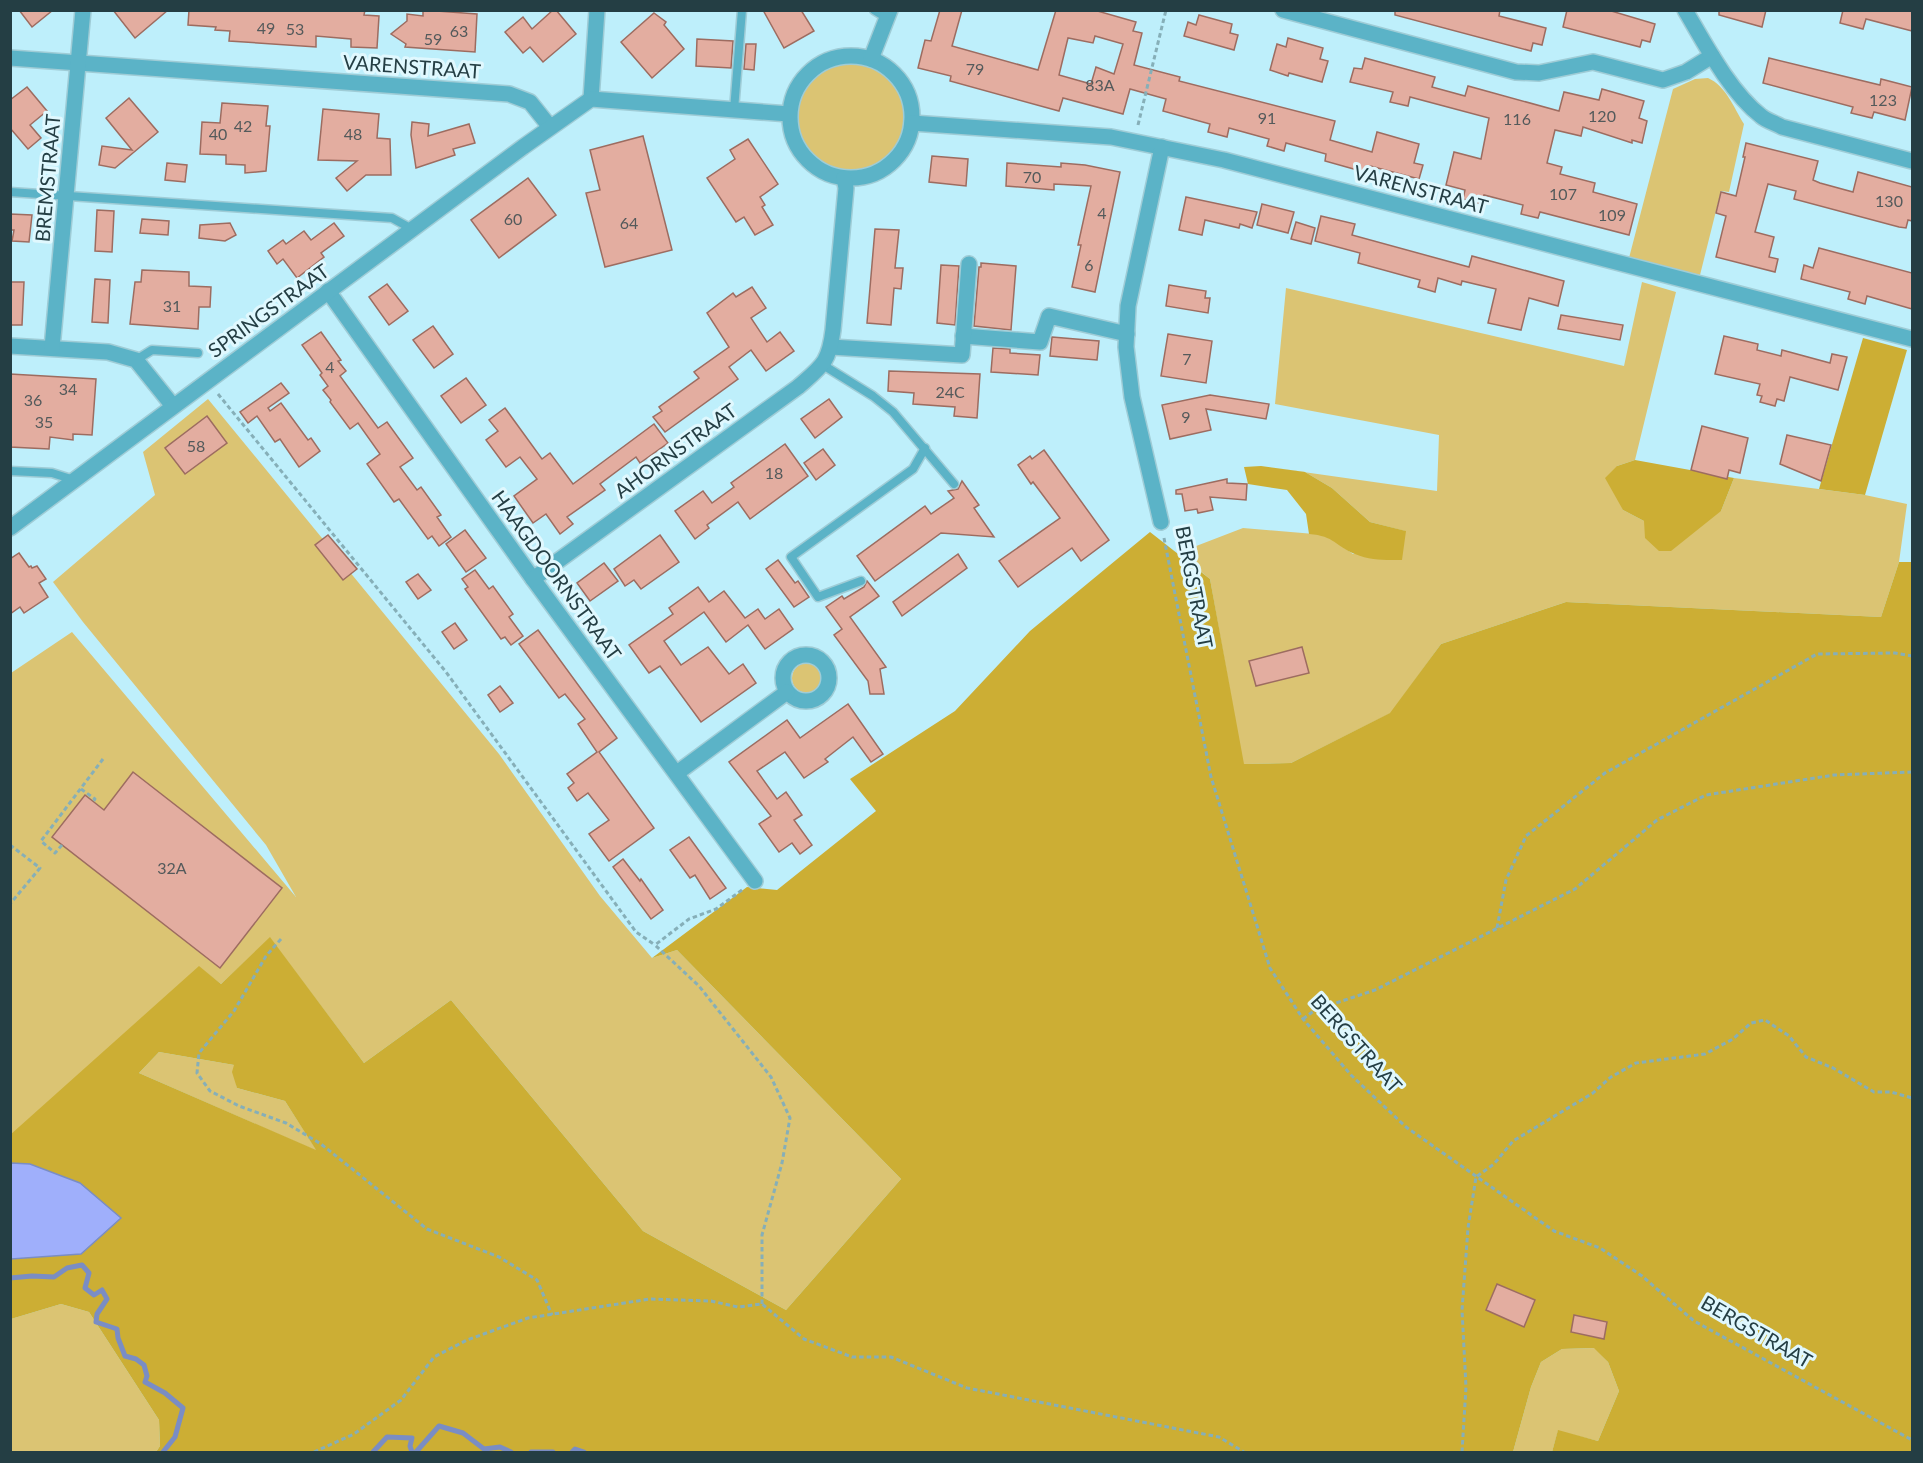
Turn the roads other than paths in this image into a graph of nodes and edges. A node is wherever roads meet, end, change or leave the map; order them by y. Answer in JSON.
{"nodes":[{"id":1,"x":83,"y":10,"type":"edge"},
{"id":2,"x":597,"y":10,"type":"edge"},
{"id":3,"x":742,"y":10,"type":"edge"},
{"id":4,"x":1283,"y":10,"type":"edge"},
{"id":5,"x":1685,"y":10,"type":"edge"},
{"id":6,"x":884,"y":13,"type":"edge"},
{"id":7,"x":1712,"y":56,"type":"junction"},
{"id":8,"x":10,"y":58,"type":"edge"},
{"id":9,"x":871,"y":59,"type":"junction"},
{"id":10,"x":78,"y":63,"type":"junction"},
{"id":11,"x":591,"y":99,"type":"junction"},
{"id":12,"x":734,"y":110,"type":"junction"},
{"id":13,"x":789,"y":114,"type":"junction"},
{"id":14,"x":912,"y":123,"type":"junction"},
{"id":15,"x":550,"y":127,"type":"junction"},
{"id":16,"x":1162,"y":147,"type":"junction"},
{"id":17,"x":1912,"y":161,"type":"edge"},
{"id":18,"x":844,"y":178,"type":"junction"},
{"id":19,"x":10,"y":192,"type":"edge"},
{"id":20,"x":67,"y":195,"type":"junction"},
{"id":21,"x":412,"y":230,"type":"junction"},
{"id":22,"x":969,"y":264,"type":"dead end"},
{"id":23,"x":328,"y":291,"type":"junction"},
{"id":24,"x":1127,"y":334,"type":"junction"},
{"id":25,"x":963,"y":336,"type":"junction"},
{"id":26,"x":1912,"y":339,"type":"edge"},
{"id":27,"x":10,"y":346,"type":"edge"},
{"id":28,"x":831,"y":347,"type":"junction"},
{"id":29,"x":52,"y":348,"type":"junction"},
{"id":30,"x":198,"y":353,"type":"dead end"},
{"id":31,"x":136,"y":360,"type":"junction"},
{"id":32,"x":824,"y":365,"type":"junction"},
{"id":33,"x":173,"y":406,"type":"junction"},
{"id":34,"x":925,"y":448,"type":"junction"},
{"id":35,"x":10,"y":471,"type":"edge"},
{"id":36,"x":75,"y":480,"type":"junction"},
{"id":37,"x":954,"y":484,"type":"dead end"},
{"id":38,"x":1161,"y":522,"type":"road end"},
{"id":39,"x":10,"y":528,"type":"edge"},
{"id":40,"x":533,"y":579,"type":"junction"},
{"id":41,"x":861,"y":581,"type":"dead end"},
{"id":42,"x":787,"y":692,"type":"dead end"},
{"id":43,"x":677,"y":773,"type":"junction"},
{"id":44,"x":755,"y":881,"type":"road end"}],
"edges":[{"from":1,"to":10,"type":"street","name":"BREMSTRAAT"},
{"from":2,"to":11,"type":"street"},
{"from":3,"to":12,"type":"lane"},
{"from":4,"to":7,"type":"street"},
{"from":5,"to":7,"type":"street"},
{"from":6,"to":9,"type":"street"},
{"from":7,"to":17,"type":"street"},
{"from":8,"to":10,"type":"street","name":"VARENSTRAAT"},
{"from":9,"to":13,"type":"street"},
{"from":9,"to":14,"type":"street"},
{"from":10,"to":15,"type":"street","name":"VARENSTRAAT"},
{"from":10,"to":20,"type":"street","name":"BREMSTRAAT"},
{"from":11,"to":12,"type":"street"},
{"from":11,"to":15,"type":"street"},
{"from":12,"to":13,"type":"street"},
{"from":13,"to":18,"type":"street"},
{"from":14,"to":16,"type":"street","name":"VARENSTRAAT"},
{"from":14,"to":18,"type":"street"},
{"from":15,"to":21,"type":"street","name":"SPRINGSTRAAT"},
{"from":16,"to":24,"type":"street","name":"BERGSTRAAT"},
{"from":16,"to":26,"type":"street","name":"VARENSTRAAT"},
{"from":18,"to":28,"type":"street","name":"AHORNSTRAAT"},
{"from":19,"to":20,"type":"lane"},
{"from":20,"to":21,"type":"lane"},
{"from":20,"to":29,"type":"street","name":"BREMSTRAAT"},
{"from":21,"to":23,"type":"street","name":"SPRINGSTRAAT"},
{"from":22,"to":25,"type":"street"},
{"from":23,"to":33,"type":"street","name":"SPRINGSTRAAT"},
{"from":23,"to":40,"type":"street","name":"HAAGDOORNSTRAAT"},
{"from":24,"to":25,"type":"street"},
{"from":24,"to":38,"type":"street","name":"BERGSTRAAT"},
{"from":25,"to":28,"type":"street"},
{"from":27,"to":29,"type":"street"},
{"from":28,"to":32,"type":"street","name":"AHORNSTRAAT"},
{"from":29,"to":31,"type":"street"},
{"from":30,"to":31,"type":"lane"},
{"from":31,"to":33,"type":"street"},
{"from":32,"to":34,"type":"lane"},
{"from":32,"to":40,"type":"street","name":"AHORNSTRAAT"},
{"from":33,"to":36,"type":"street","name":"SPRINGSTRAAT"},
{"from":34,"to":37,"type":"lane"},
{"from":34,"to":41,"type":"lane"},
{"from":35,"to":36,"type":"lane"},
{"from":36,"to":39,"type":"street","name":"SPRINGSTRAAT"},
{"from":40,"to":43,"type":"street","name":"HAAGDOORNSTRAAT"},
{"from":42,"to":43,"type":"street"},
{"from":43,"to":44,"type":"street","name":"HAAGDOORNSTRAAT"}]}
